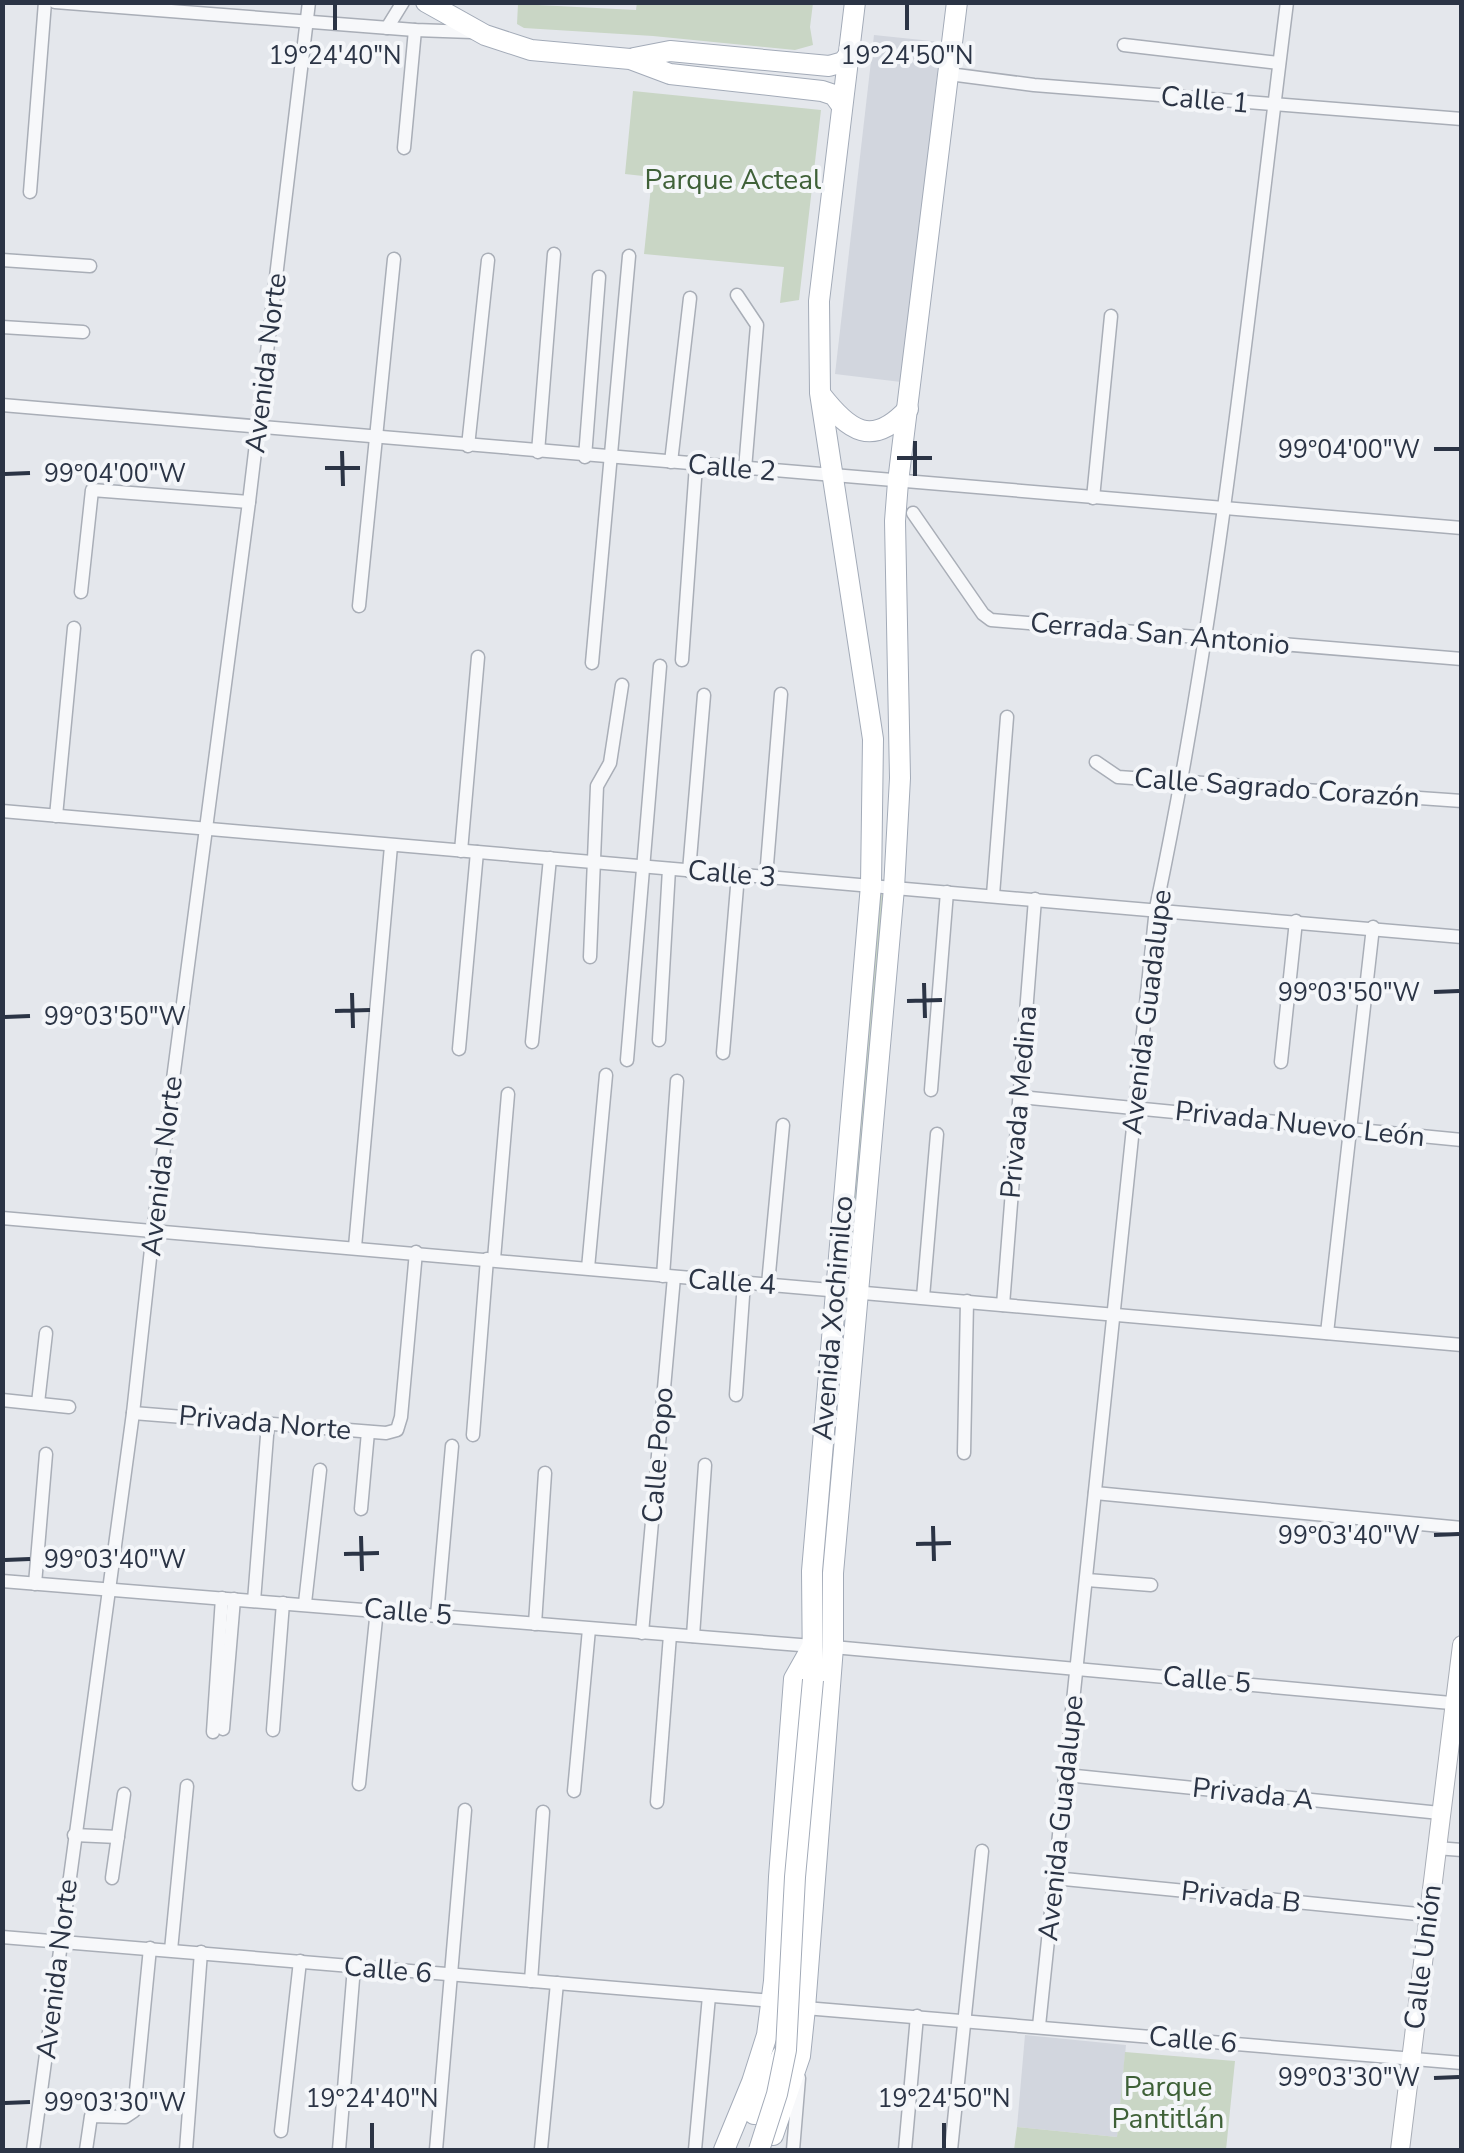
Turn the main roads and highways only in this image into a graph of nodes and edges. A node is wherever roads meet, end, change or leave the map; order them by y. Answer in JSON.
{"nodes":[{"id":1,"x":426,"y":2,"type":"edge"},
{"id":2,"x":855,"y":2,"type":"edge"},
{"id":3,"x":957,"y":2,"type":"edge"},
{"id":4,"x":847,"y":56,"type":"junction"},
{"id":5,"x":630,"y":59,"type":"junction"},
{"id":6,"x":842,"y":106,"type":"junction"},
{"id":7,"x":820,"y":393,"type":"junction"},
{"id":8,"x":908,"y":409,"type":"junction"},
{"id":9,"x":823,"y":1646,"type":"junction"},
{"id":10,"x":805,"y":2008,"type":"junction"},
{"id":11,"x":724,"y":2150,"type":"edge"},
{"id":12,"x":738,"y":2150,"type":"edge"},
{"id":13,"x":763,"y":2150,"type":"edge"}],
"edges":[{"from":1,"to":5,"type":"main road"},
{"from":2,"to":4,"type":"main road","name":"Avenida Xochimilco"},
{"from":3,"to":8,"type":"main road","name":"Avenida Xochimilco"},
{"from":4,"to":5,"type":"main road"},
{"from":4,"to":6,"type":"main road","name":"Avenida Xochimilco"},
{"from":5,"to":6,"type":"main road"},
{"from":6,"to":7,"type":"main road","name":"Avenida Xochimilco"},
{"from":7,"to":8,"type":"main road"},
{"from":7,"to":9,"type":"main road","name":"Avenida Xochimilco"},
{"from":8,"to":9,"type":"main road","name":"Avenida Xochimilco"},
{"from":9,"to":10,"type":"main road","name":"Avenida Xochimilco"},
{"from":9,"to":11,"type":"main road","name":"Avenida Xochimilco"},
{"from":9,"to":13,"type":"main road","bridge":true},
{"from":10,"to":12,"type":"main road"},
{"from":10,"to":13,"type":"main road","name":"Avenida Xochimilco"}]}
